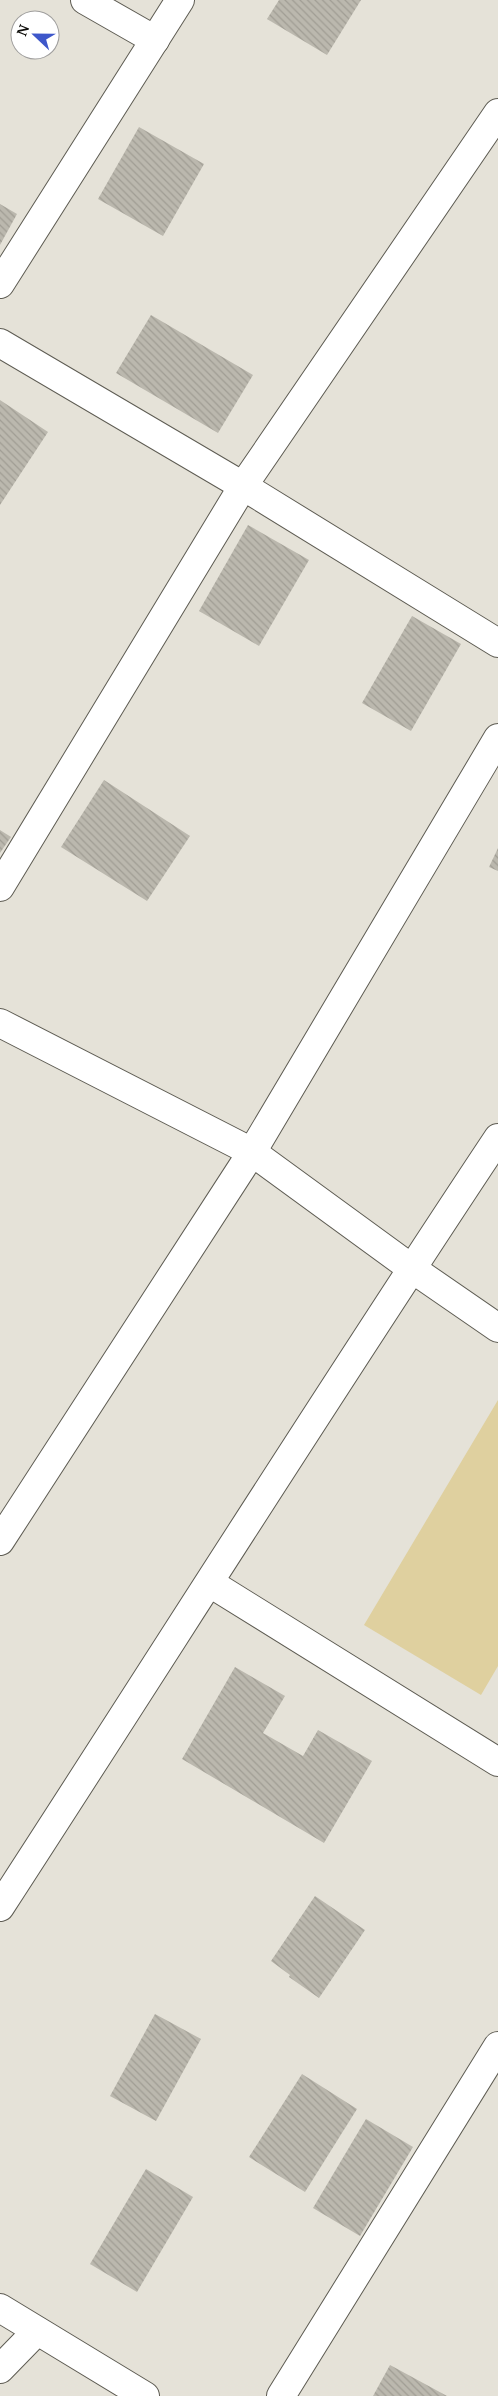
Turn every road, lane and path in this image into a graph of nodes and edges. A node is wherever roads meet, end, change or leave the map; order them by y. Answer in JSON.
{"nodes":[{"id":1,"x":85,"y":0,"type":"edge"},
{"id":2,"x":180,"y":0,"type":"edge"},
{"id":3,"x":155,"y":40,"type":"junction"},
{"id":4,"x":498,"y":113,"type":"edge"},
{"id":5,"x":0,"y":284,"type":"edge"},
{"id":6,"x":0,"y":343,"type":"edge"},
{"id":7,"x":243,"y":486,"type":"junction"},
{"id":8,"x":498,"y":643,"type":"edge"},
{"id":9,"x":498,"y":738,"type":"edge"},
{"id":10,"x":0,"y":886,"type":"edge"},
{"id":11,"x":0,"y":1023,"type":"edge"},
{"id":12,"x":498,"y":1138,"type":"edge"},
{"id":13,"x":252,"y":1152,"type":"junction"},
{"id":14,"x":411,"y":1268,"type":"junction"},
{"id":15,"x":498,"y":1328,"type":"edge"},
{"id":16,"x":0,"y":1541,"type":"edge"},
{"id":17,"x":210,"y":1583,"type":"junction"},
{"id":18,"x":498,"y":1762,"type":"edge"},
{"id":19,"x":0,"y":1907,"type":"edge"},
{"id":20,"x":498,"y":2046,"type":"edge"},
{"id":21,"x":0,"y":2308,"type":"edge"},
{"id":22,"x":37,"y":2330,"type":"junction"},
{"id":23,"x":0,"y":2369,"type":"edge"},
{"id":24,"x":145,"y":2396,"type":"edge"},
{"id":25,"x":281,"y":2396,"type":"edge"}],
"edges":[{"from":1,"to":3,"type":"street"},
{"from":2,"to":3,"type":"street"},
{"from":3,"to":5,"type":"street"},
{"from":4,"to":7,"type":"street"},
{"from":6,"to":7,"type":"street"},
{"from":7,"to":8,"type":"street"},
{"from":7,"to":10,"type":"street"},
{"from":9,"to":13,"type":"street"},
{"from":11,"to":13,"type":"street"},
{"from":12,"to":14,"type":"street"},
{"from":13,"to":14,"type":"street"},
{"from":13,"to":16,"type":"street"},
{"from":14,"to":15,"type":"street"},
{"from":14,"to":17,"type":"street"},
{"from":17,"to":18,"type":"street"},
{"from":17,"to":19,"type":"street"},
{"from":20,"to":25,"type":"street"},
{"from":21,"to":22,"type":"street"},
{"from":22,"to":23,"type":"street"},
{"from":22,"to":24,"type":"street"}]}
